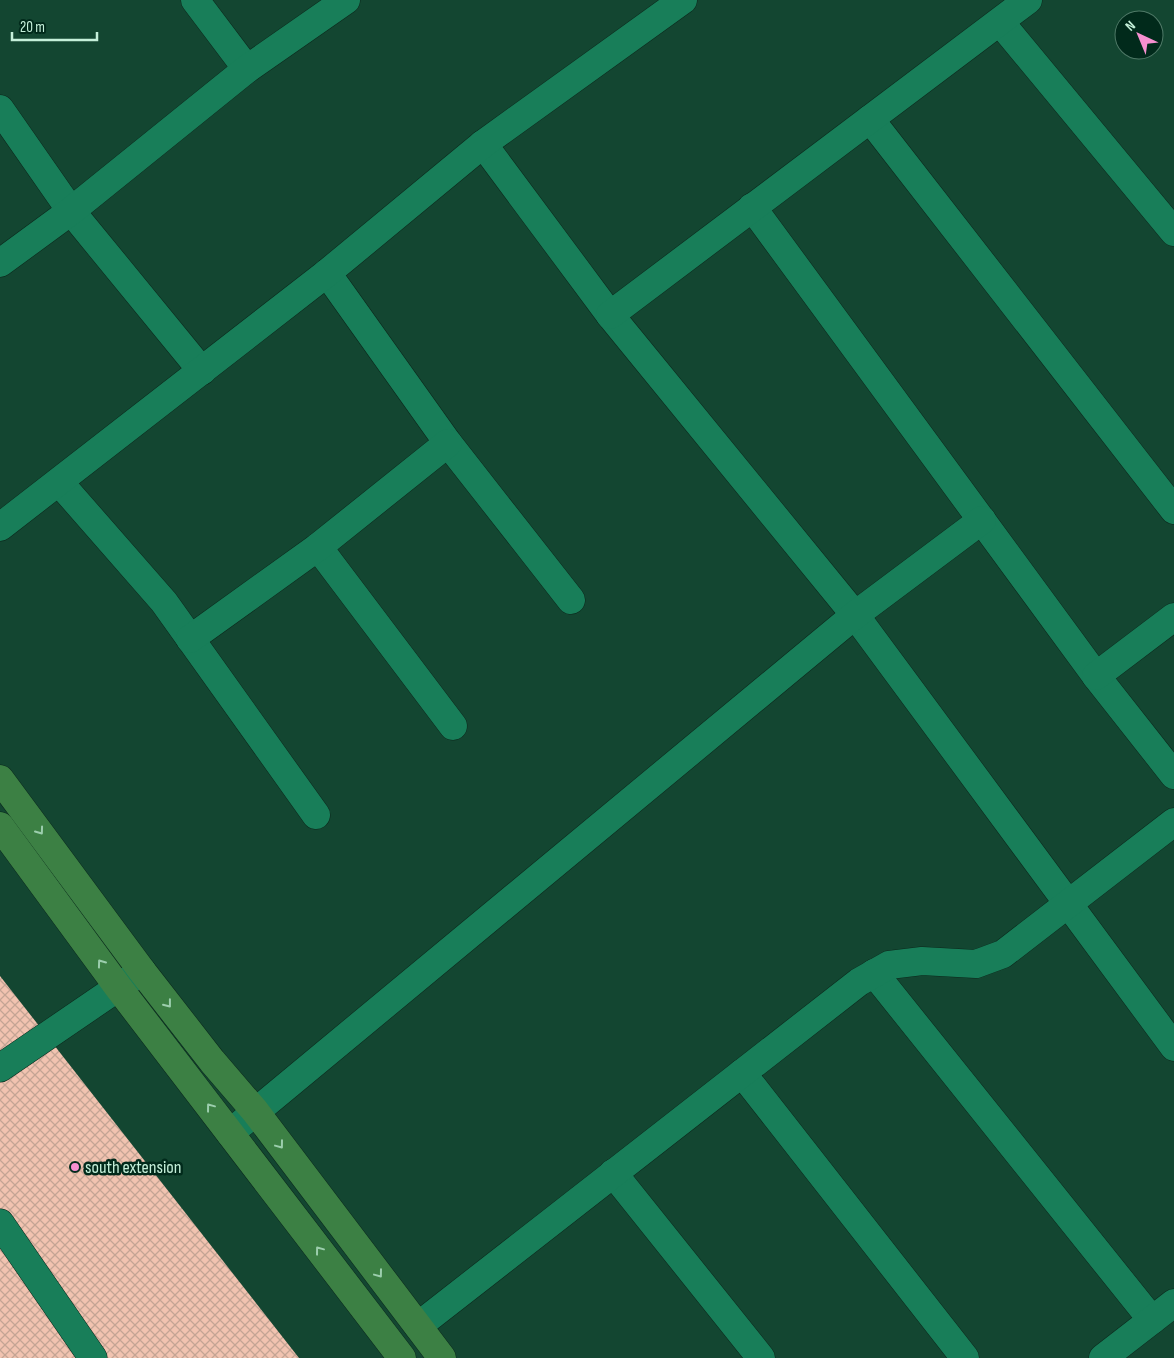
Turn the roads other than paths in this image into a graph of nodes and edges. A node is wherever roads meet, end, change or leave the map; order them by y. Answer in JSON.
{"nodes":[{"id":1,"x":196,"y":0,"type":"edge"},
{"id":2,"x":346,"y":0,"type":"edge"},
{"id":3,"x":1028,"y":0,"type":"edge"},
{"id":4,"x":671,"y":3,"type":"edge"},
{"id":5,"x":1000,"y":22,"type":"junction"},
{"id":6,"x":247,"y":69,"type":"junction"},
{"id":7,"x":0,"y":109,"type":"edge"},
{"id":8,"x":870,"y":119,"type":"junction"},
{"id":9,"x":483,"y":144,"type":"junction"},
{"id":10,"x":752,"y":207,"type":"junction"},
{"id":11,"x":71,"y":211,"type":"junction"},
{"id":12,"x":1174,"y":232,"type":"edge"},
{"id":13,"x":0,"y":263,"type":"edge"},
{"id":14,"x":327,"y":273,"type":"junction"},
{"id":15,"x":610,"y":315,"type":"junction"},
{"id":16,"x":202,"y":371,"type":"junction"},
{"id":17,"x":448,"y":443,"type":"junction"},
{"id":18,"x":59,"y":482,"type":"junction"},
{"id":19,"x":1174,"y":510,"type":"edge"},
{"id":20,"x":982,"y":520,"type":"junction"},
{"id":21,"x":0,"y":527,"type":"edge"},
{"id":22,"x":318,"y":547,"type":"junction"},
{"id":23,"x":571,"y":600,"type":"dead end"},
{"id":24,"x":855,"y":615,"type":"junction"},
{"id":25,"x":1174,"y":617,"type":"edge"},
{"id":26,"x":190,"y":639,"type":"junction"},
{"id":27,"x":1096,"y":676,"type":"junction"},
{"id":28,"x":453,"y":726,"type":"dead end"},
{"id":29,"x":1174,"y":775,"type":"edge"},
{"id":30,"x":0,"y":779,"type":"edge"},
{"id":31,"x":10,"y":809,"type":"edge"},
{"id":32,"x":316,"y":815,"type":"dead end"},
{"id":33,"x":1174,"y":822,"type":"edge"},
{"id":34,"x":0,"y":826,"type":"edge"},
{"id":35,"x":1068,"y":903,"type":"junction"},
{"id":36,"x":142,"y":971,"type":"junction"},
{"id":37,"x":874,"y":973,"type":"junction"},
{"id":38,"x":118,"y":987,"type":"junction"},
{"id":39,"x":1172,"y":1039,"type":"edge"},
{"id":40,"x":0,"y":1068,"type":"edge"},
{"id":41,"x":742,"y":1073,"type":"junction"},
{"id":42,"x":255,"y":1111,"type":"junction"},
{"id":43,"x":230,"y":1133,"type":"junction"},
{"id":44,"x":613,"y":1173,"type":"junction"},
{"id":45,"x":0,"y":1223,"type":"edge"},
{"id":46,"x":1174,"y":1303,"type":"edge"},
{"id":47,"x":1152,"y":1320,"type":"junction"},
{"id":48,"x":418,"y":1326,"type":"junction"},
{"id":49,"x":93,"y":1358,"type":"edge"},
{"id":50,"x":402,"y":1358,"type":"edge"},
{"id":51,"x":442,"y":1358,"type":"edge"},
{"id":52,"x":760,"y":1358,"type":"edge"},
{"id":53,"x":965,"y":1358,"type":"edge"},
{"id":54,"x":1103,"y":1358,"type":"edge"}],
"edges":[{"from":1,"to":6,"type":"street"},
{"from":2,"to":6,"type":"street"},
{"from":3,"to":5,"type":"street"},
{"from":4,"to":9,"type":"street"},
{"from":5,"to":8,"type":"street"},
{"from":5,"to":12,"type":"street"},
{"from":6,"to":11,"type":"street"},
{"from":7,"to":11,"type":"street"},
{"from":8,"to":10,"type":"street"},
{"from":8,"to":19,"type":"street"},
{"from":9,"to":14,"type":"street"},
{"from":9,"to":15,"type":"street"},
{"from":10,"to":15,"type":"street"},
{"from":10,"to":20,"type":"street"},
{"from":11,"to":13,"type":"street"},
{"from":11,"to":16,"type":"street"},
{"from":14,"to":16,"type":"street"},
{"from":14,"to":17,"type":"street"},
{"from":15,"to":24,"type":"street"},
{"from":16,"to":18,"type":"street"},
{"from":17,"to":22,"type":"street"},
{"from":17,"to":23,"type":"street"},
{"from":18,"to":21,"type":"street"},
{"from":18,"to":26,"type":"street"},
{"from":20,"to":24,"type":"street"},
{"from":20,"to":27,"type":"street"},
{"from":22,"to":26,"type":"street"},
{"from":22,"to":28,"type":"street"},
{"from":24,"to":35,"type":"street"},
{"from":24,"to":42,"type":"street"},
{"from":25,"to":27,"type":"street"},
{"from":26,"to":32,"type":"street"},
{"from":27,"to":29,"type":"street"},
{"from":30,"to":31,"type":"street"},
{"from":31,"to":36,"type":"street","one_way":true},
{"from":33,"to":35,"type":"street"},
{"from":38,"to":34,"type":"street","one_way":true},
{"from":35,"to":37,"type":"street"},
{"from":35,"to":39,"type":"street"},
{"from":36,"to":38,"type":"street"},
{"from":36,"to":42,"type":"street","one_way":true},
{"from":37,"to":41,"type":"street"},
{"from":37,"to":47,"type":"street"},
{"from":38,"to":40,"type":"street"},
{"from":43,"to":38,"type":"street","one_way":true},
{"from":41,"to":44,"type":"street"},
{"from":41,"to":53,"type":"street"},
{"from":42,"to":43,"type":"street"},
{"from":42,"to":48,"type":"street","one_way":true},
{"from":50,"to":43,"type":"street","one_way":true},
{"from":44,"to":48,"type":"street"},
{"from":44,"to":52,"type":"street"},
{"from":45,"to":49,"type":"street"},
{"from":46,"to":47,"type":"street"},
{"from":47,"to":54,"type":"street"},
{"from":48,"to":51,"type":"street"}]}
